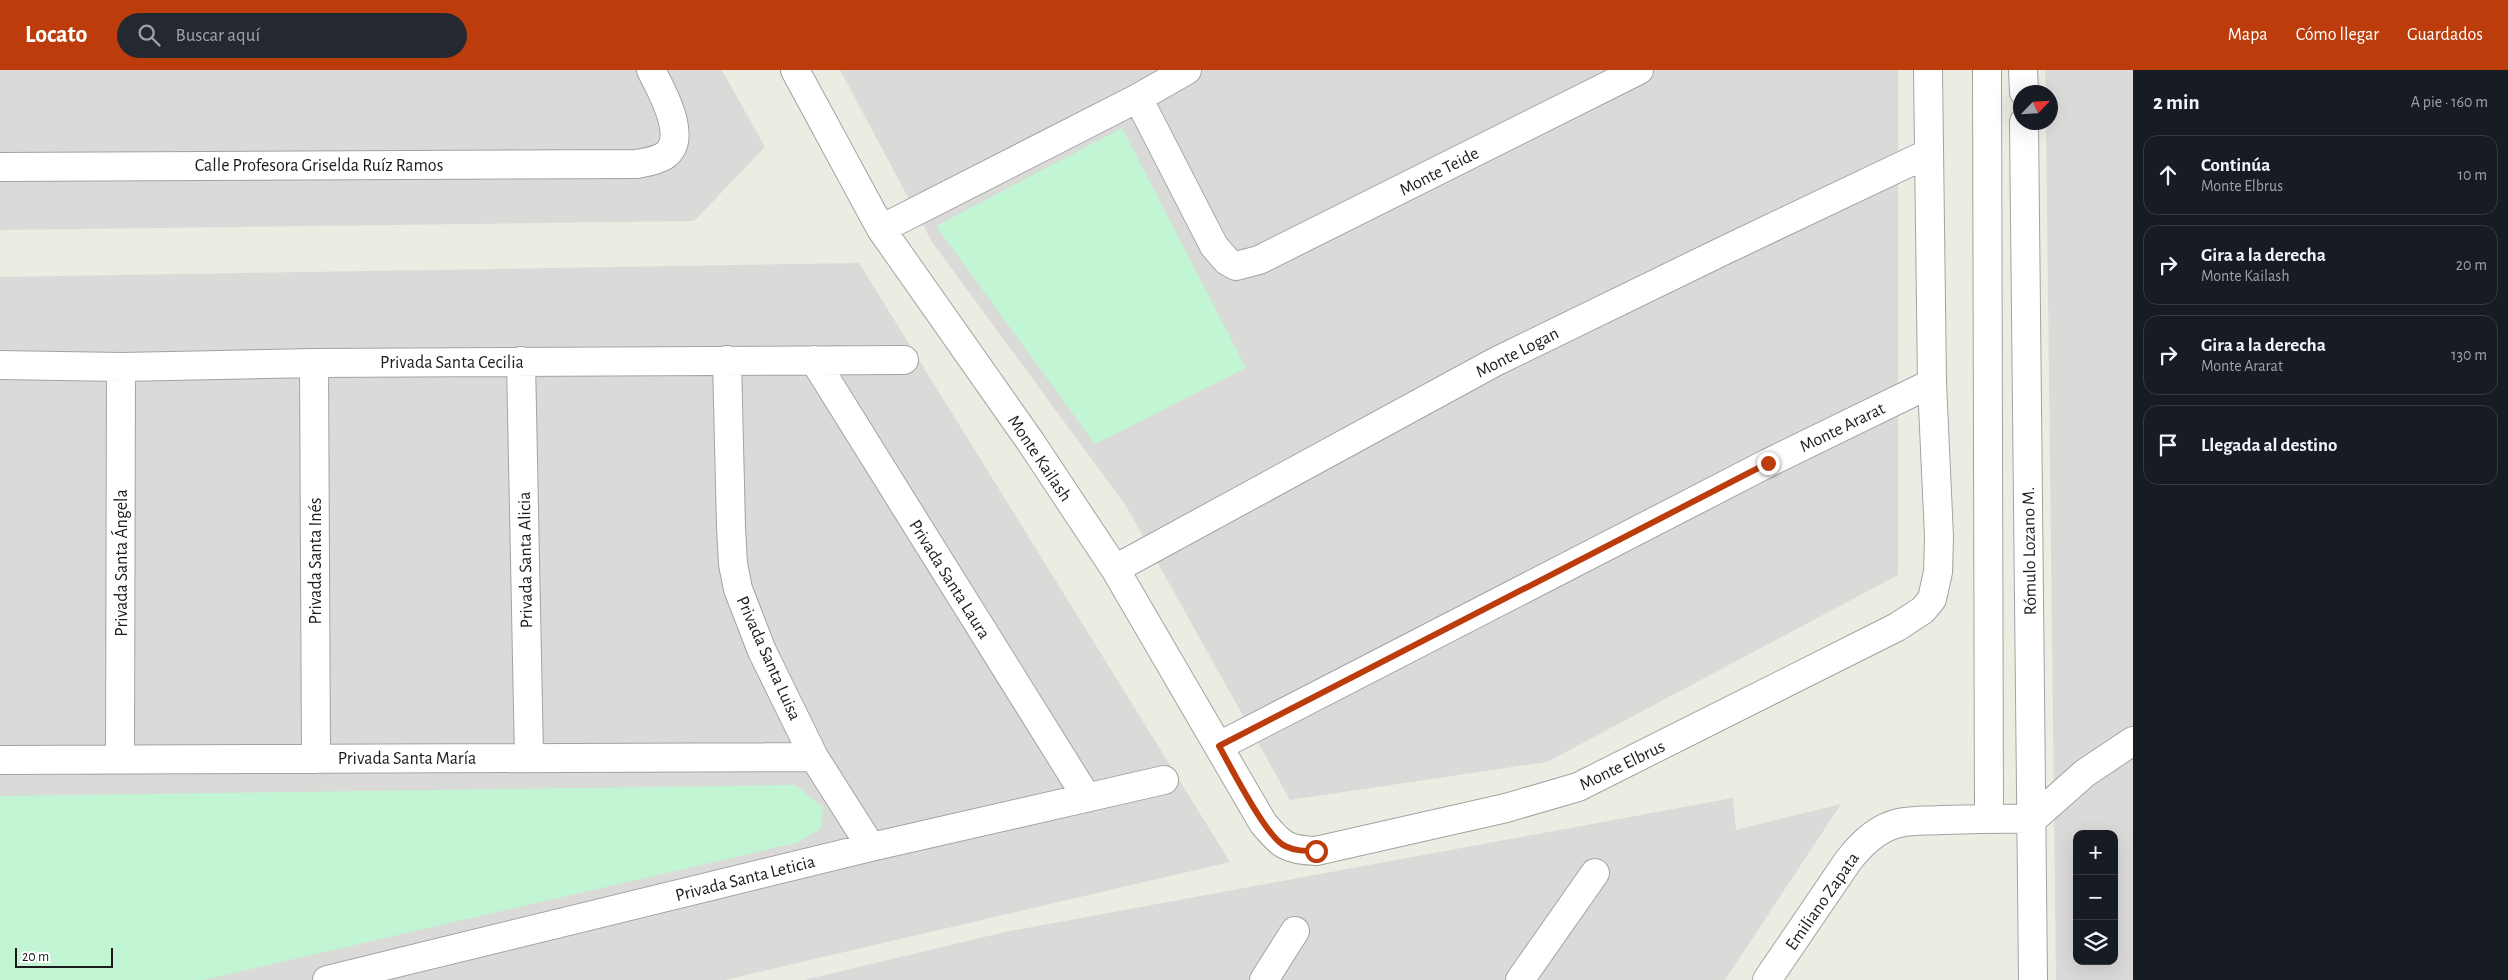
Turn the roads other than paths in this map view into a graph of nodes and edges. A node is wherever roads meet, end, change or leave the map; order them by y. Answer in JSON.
{"nodes":[{"id":1,"x":652,"y":70,"type":"edge"},
{"id":2,"x":795,"y":70,"type":"edge"},
{"id":3,"x":1187,"y":70,"type":"edge"},
{"id":4,"x":1639,"y":70,"type":"edge"},
{"id":5,"x":1928,"y":70,"type":"edge"},
{"id":6,"x":1987,"y":70,"type":"edge"},
{"id":7,"x":2023,"y":70,"type":"edge"},
{"id":8,"x":2024,"y":85,"type":"edge"},
{"id":9,"x":1138,"y":98,"type":"junction"},
{"id":10,"x":2024,"y":130,"type":"edge"},
{"id":11,"x":1929,"y":153,"type":"junction"},
{"id":12,"x":0,"y":167,"type":"edge"},
{"id":13,"x":881,"y":229,"type":"junction"},
{"id":14,"x":727,"y":360,"type":"junction"},
{"id":15,"x":814,"y":360,"type":"junction"},
{"id":16,"x":904,"y":360,"type":"dead end"},
{"id":17,"x":521,"y":361,"type":"junction"},
{"id":18,"x":314,"y":363,"type":"junction"},
{"id":19,"x":0,"y":365,"type":"edge"},
{"id":20,"x":121,"y":367,"type":"junction"},
{"id":21,"x":1932,"y":383,"type":"junction"},
{"id":22,"x":1115,"y":569,"type":"junction"},
{"id":23,"x":2133,"y":740,"type":"edge"},
{"id":24,"x":1219,"y":746,"type":"junction"},
{"id":25,"x":814,"y":757,"type":"junction"},
{"id":26,"x":529,"y":758,"type":"junction"},
{"id":27,"x":316,"y":759,"type":"junction"},
{"id":28,"x":0,"y":760,"type":"edge"},
{"id":29,"x":120,"y":760,"type":"junction"},
{"id":30,"x":1164,"y":780,"type":"dead end"},
{"id":31,"x":1086,"y":798,"type":"junction"},
{"id":32,"x":1989,"y":818,"type":"junction"},
{"id":33,"x":2033,"y":819,"type":"junction"},
{"id":34,"x":1284,"y":846,"type":"joint"},
{"id":35,"x":871,"y":847,"type":"junction"},
{"id":36,"x":1595,"y":873,"type":"dead end"},
{"id":37,"x":1295,"y":931,"type":"dead end"},
{"id":38,"x":327,"y":980,"type":"edge"},
{"id":39,"x":1264,"y":980,"type":"edge"},
{"id":40,"x":1520,"y":980,"type":"edge"},
{"id":41,"x":1767,"y":980,"type":"edge"},
{"id":42,"x":2033,"y":980,"type":"edge"}],
"edges":[{"from":1,"to":12,"type":"street","name":"Calle Profesora Griselda Ruíz Ramos"},
{"from":2,"to":13,"type":"street","name":"Monte Kailash"},
{"from":3,"to":9,"type":"street"},
{"from":4,"to":9,"type":"street","name":"Monte Teide"},
{"from":5,"to":11,"type":"street"},
{"from":6,"to":32,"type":"street"},
{"from":7,"to":8,"type":"street"},
{"from":9,"to":13,"type":"street"},
{"from":10,"to":33,"type":"street","name":"Rómulo Lozano M."},
{"from":11,"to":21,"type":"street"},
{"from":11,"to":22,"type":"street","name":"Monte Logan"},
{"from":13,"to":22,"type":"street","name":"Monte Kailash"},
{"from":14,"to":15,"type":"street","name":"Privada Santa Cecilia"},
{"from":14,"to":17,"type":"street","name":"Privada Santa Cecilia"},
{"from":14,"to":25,"type":"street","name":"Privada Santa Luisa"},
{"from":15,"to":16,"type":"street","name":"Privada Santa Cecilia"},
{"from":15,"to":31,"type":"street","name":"Privada Santa Laura"},
{"from":17,"to":18,"type":"street","name":"Privada Santa Cecilia"},
{"from":17,"to":26,"type":"street","name":"Privada Santa Alicia"},
{"from":18,"to":20,"type":"street","name":"Privada Santa Cecilia"},
{"from":18,"to":27,"type":"street","name":"Privada Santa Inés"},
{"from":19,"to":20,"type":"street","name":"Privada Santa Cecilia"},
{"from":20,"to":29,"type":"street","name":"Privada Santa Ángela"},
{"from":21,"to":24,"type":"street","name":"Monte Ararat"},
{"from":21,"to":34,"type":"street","name":"Monte Elbrus"},
{"from":22,"to":24,"type":"street","name":"Monte Kailash"},
{"from":23,"to":33,"type":"street"},
{"from":24,"to":34,"type":"street","name":"Monte Kailash"},
{"from":25,"to":26,"type":"street","name":"Privada Santa María"},
{"from":25,"to":35,"type":"street","name":"Privada Santa Luisa"},
{"from":26,"to":27,"type":"street","name":"Privada Santa María"},
{"from":27,"to":29,"type":"street","name":"Privada Santa María"},
{"from":28,"to":29,"type":"street","name":"Privada Santa María"},
{"from":30,"to":31,"type":"street","name":"Privada Santa Leticia"},
{"from":31,"to":35,"type":"street","name":"Privada Santa Leticia"},
{"from":32,"to":33,"type":"street","name":"Emiliano Zapata"},
{"from":32,"to":41,"type":"street","name":"Emiliano Zapata"},
{"from":33,"to":42,"type":"street","name":"Rómulo Lozano M."},
{"from":35,"to":38,"type":"street","name":"Privada Santa Leticia"},
{"from":36,"to":40,"type":"street"},
{"from":37,"to":39,"type":"street"}]}
